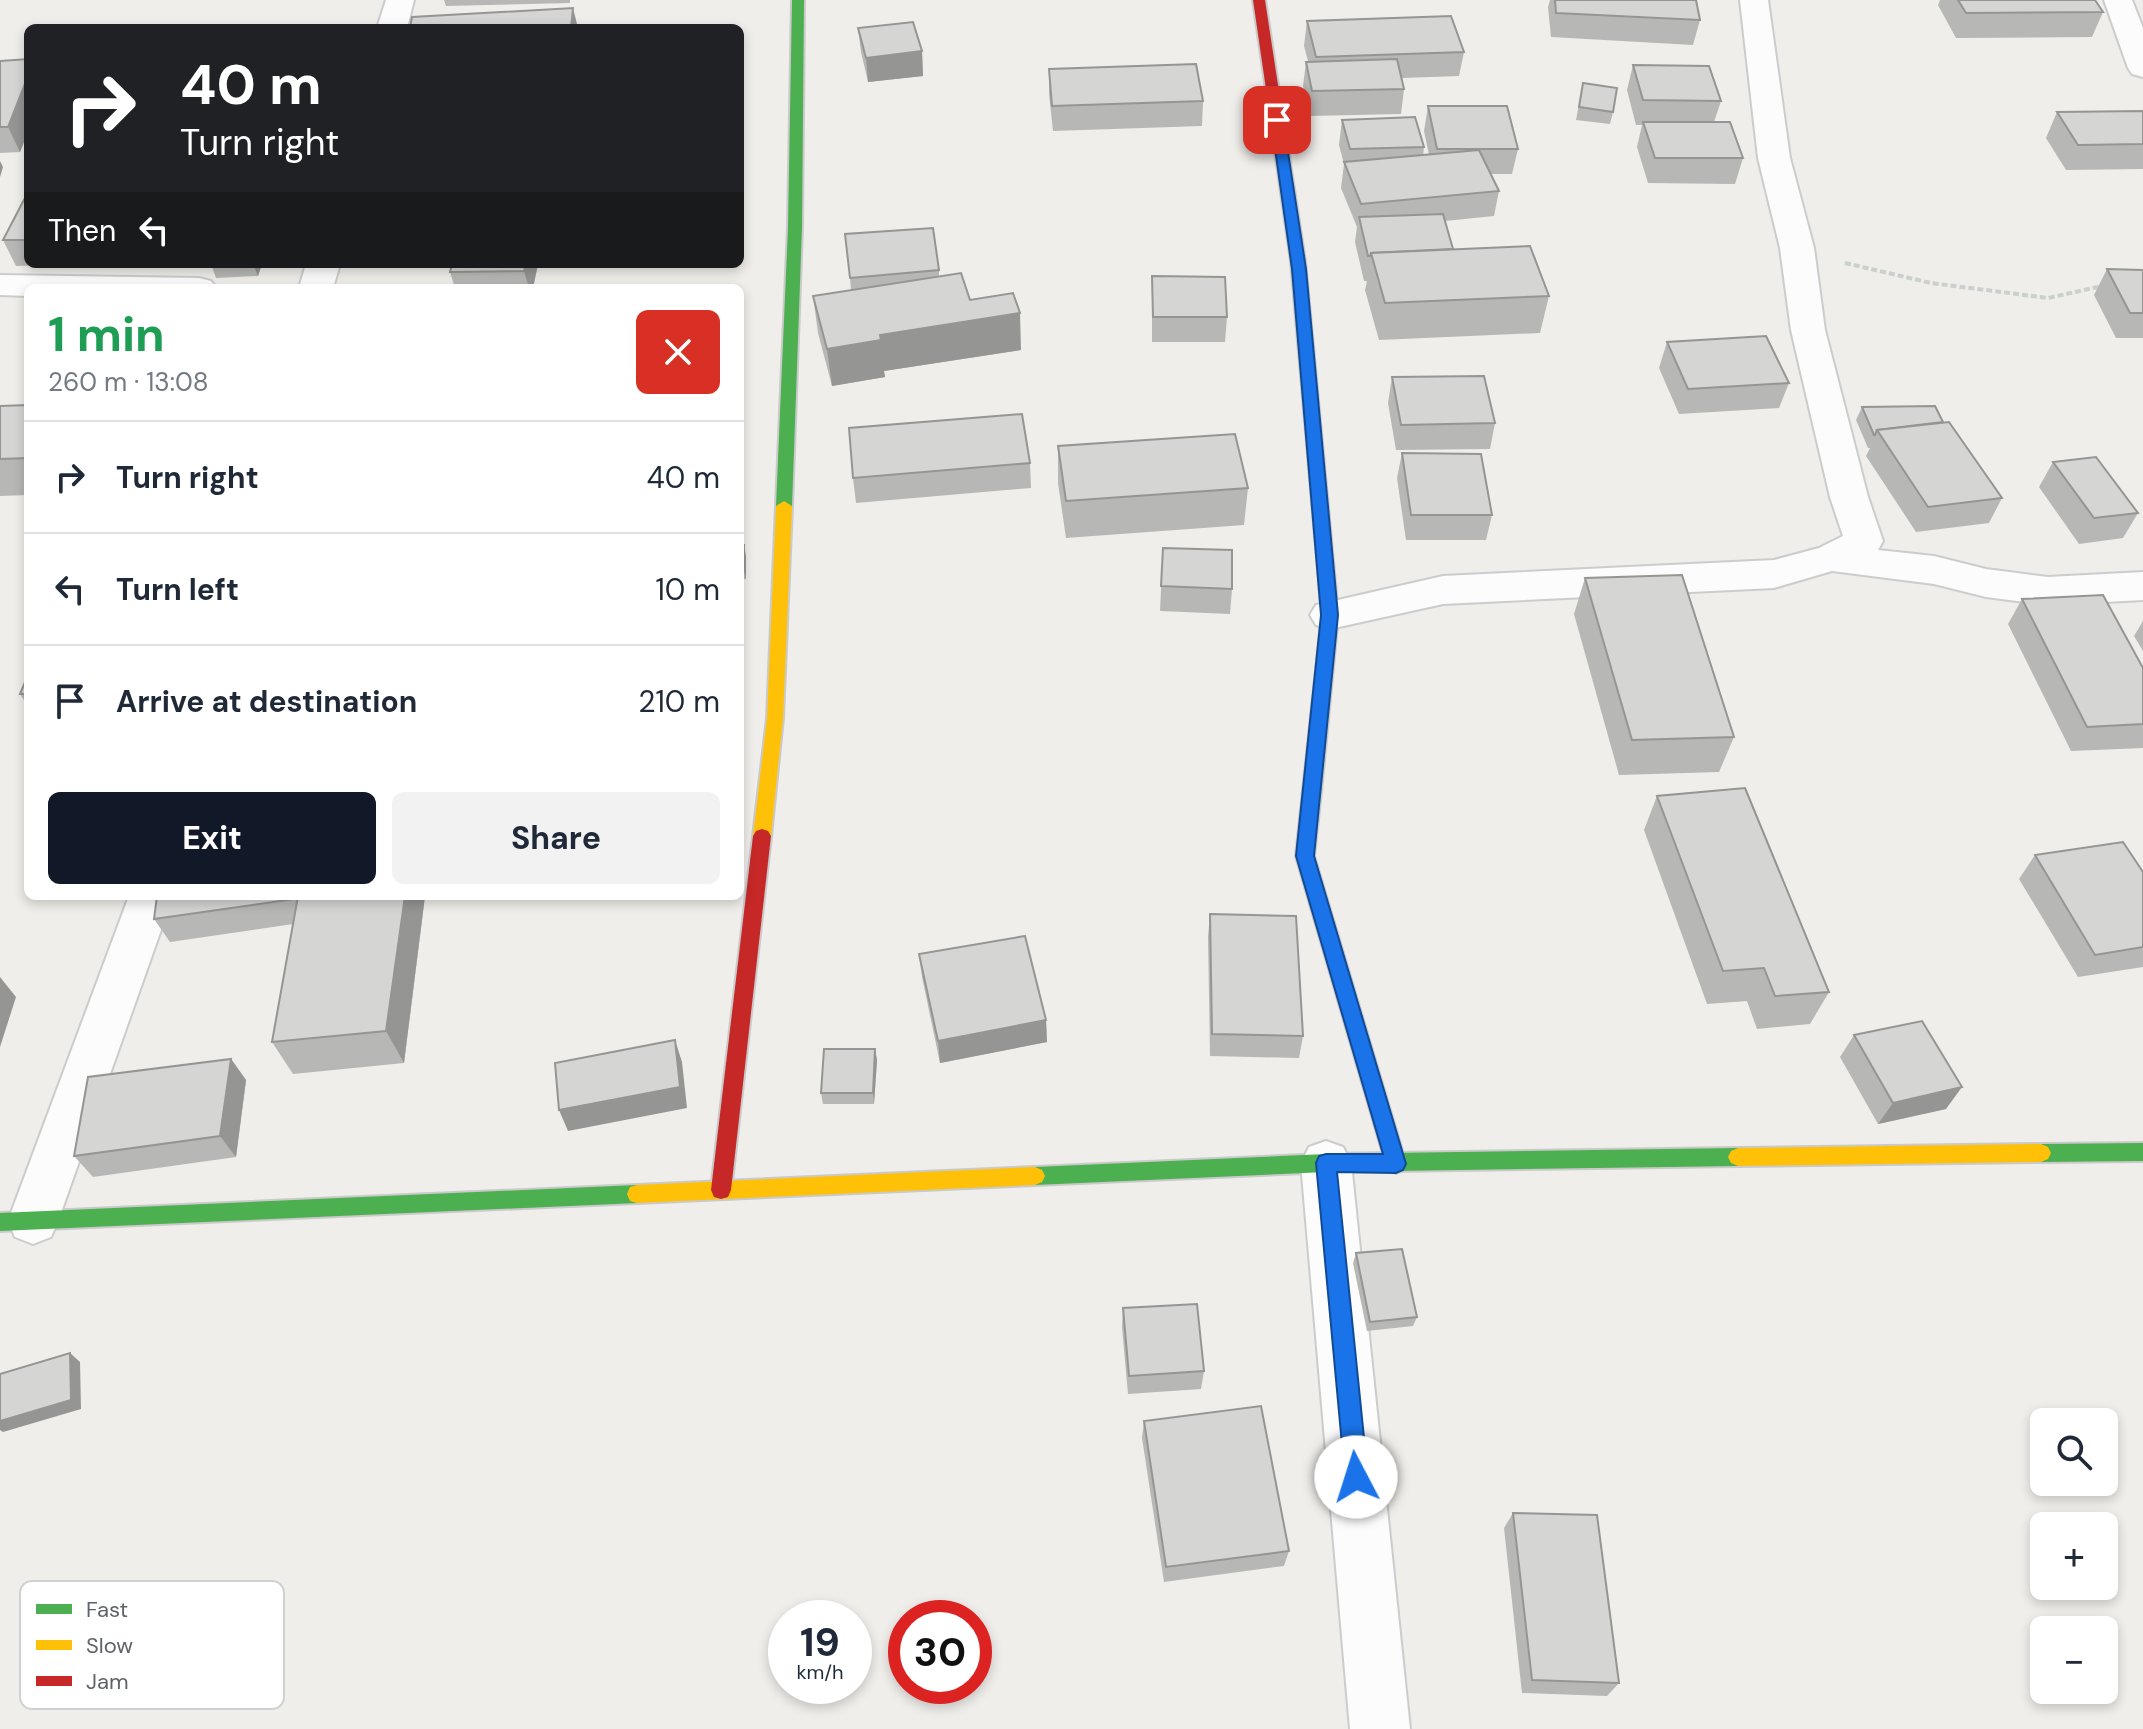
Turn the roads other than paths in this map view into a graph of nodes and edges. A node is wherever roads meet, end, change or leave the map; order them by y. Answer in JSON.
{"nodes":[{"id":1,"x":400,"y":0,"type":"edge"},
{"id":2,"x":798,"y":0,"type":"edge"},
{"id":3,"x":1259,"y":0,"type":"edge"},
{"id":4,"x":1754,"y":0,"type":"edge"},
{"id":5,"x":2118,"y":0,"type":"edge"},
{"id":6,"x":393,"y":24,"type":"edge"},
{"id":7,"x":2143,"y":68,"type":"edge"},
{"id":8,"x":0,"y":285,"type":"edge"},
{"id":9,"x":24,"y":285,"type":"edge"},
{"id":10,"x":1832,"y":558,"type":"junction"},
{"id":11,"x":2143,"y":586,"type":"edge"},
{"id":12,"x":1330,"y":615,"type":"junction"},
{"id":13,"x":149,"y":900,"type":"edge"},
{"id":14,"x":2143,"y":1152,"type":"edge"},
{"id":15,"x":1326,"y":1163,"type":"junction"},
{"id":16,"x":1396,"y":1164,"type":"junction"},
{"id":17,"x":721,"y":1190,"type":"junction"},
{"id":18,"x":16,"y":1221,"type":"edge"},
{"id":19,"x":1380,"y":1729,"type":"edge"}],
"edges":[{"from":1,"to":6,"type":"street"},
{"from":2,"to":17,"type":"street"},
{"from":3,"to":12,"type":"street"},
{"from":4,"to":10,"type":"street"},
{"from":5,"to":7,"type":"street"},
{"from":8,"to":9,"type":"street"},
{"from":10,"to":11,"type":"street"},
{"from":10,"to":12,"type":"street"},
{"from":12,"to":16,"type":"street"},
{"from":13,"to":18,"type":"street"},
{"from":14,"to":16,"type":"street"},
{"from":15,"to":16,"type":"street"},
{"from":15,"to":17,"type":"street"},
{"from":15,"to":19,"type":"street"},
{"from":17,"to":18,"type":"street"}]}
